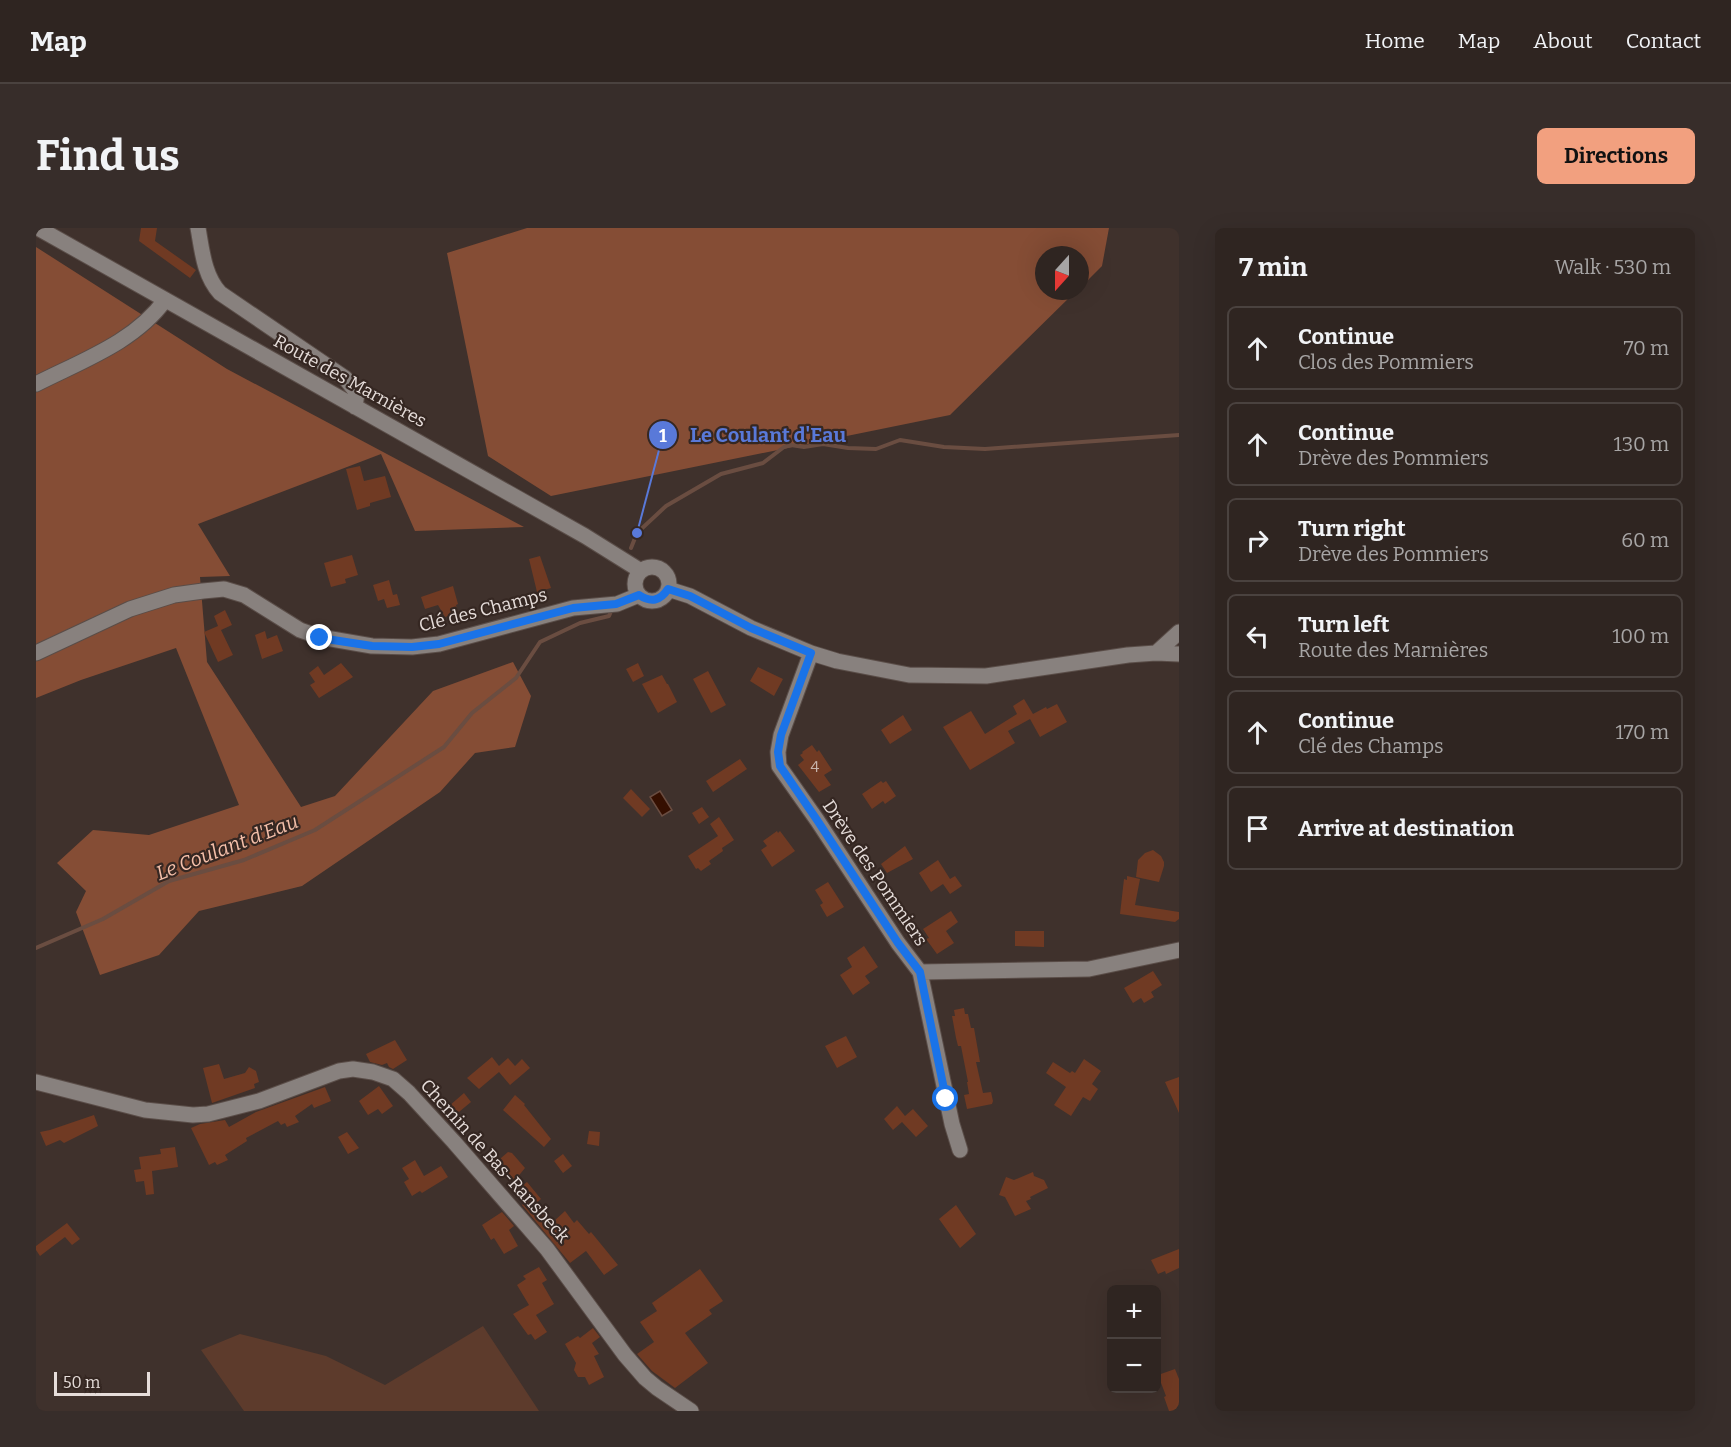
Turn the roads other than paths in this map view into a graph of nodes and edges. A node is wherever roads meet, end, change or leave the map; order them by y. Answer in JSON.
{"nodes":[{"id":1,"x":38,"y":228,"type":"edge"},
{"id":2,"x":198,"y":228,"type":"edge"},
{"id":3,"x":165,"y":300,"type":"junction"},
{"id":4,"x":36,"y":384,"type":"edge"},
{"id":5,"x":355,"y":407,"type":"junction"},
{"id":6,"x":641,"y":571,"type":"junction"},
{"id":7,"x":668,"y":589,"type":"junction"},
{"id":8,"x":639,"y":595,"type":"junction"},
{"id":9,"x":1179,"y":633,"type":"edge"},
{"id":10,"x":36,"y":653,"type":"edge"},
{"id":11,"x":811,"y":653,"type":"junction"},
{"id":12,"x":1156,"y":653,"type":"junction"},
{"id":13,"x":1179,"y":654,"type":"edge"},
{"id":14,"x":1179,"y":950,"type":"edge"},
{"id":15,"x":920,"y":972,"type":"junction"},
{"id":16,"x":36,"y":1082,"type":"edge"},
{"id":17,"x":960,"y":1150,"type":"dead end"},
{"id":18,"x":691,"y":1411,"type":"edge"}],
"edges":[{"from":1,"to":3,"type":"street","name":"Route des Marnières"},
{"from":2,"to":5,"type":"street"},
{"from":3,"to":4,"type":"street"},
{"from":3,"to":5,"type":"street","name":"Route des Marnières"},
{"from":5,"to":6,"type":"street","name":"Route des Marnières"},
{"from":6,"to":7,"type":"street","name":"Route des Marnières"},
{"from":6,"to":8,"type":"street"},
{"from":7,"to":8,"type":"street"},
{"from":7,"to":11,"type":"street"},
{"from":8,"to":10,"type":"street","name":"Clé des Champs"},
{"from":9,"to":12,"type":"street"},
{"from":11,"to":12,"type":"street"},
{"from":11,"to":15,"type":"street","name":"Drève des Pommiers"},
{"from":12,"to":13,"type":"street"},
{"from":14,"to":15,"type":"street","name":"Drève des Pommiers"},
{"from":15,"to":17,"type":"street"},
{"from":16,"to":18,"type":"street","name":"Chemin de Bas-Ransbeck"}]}
